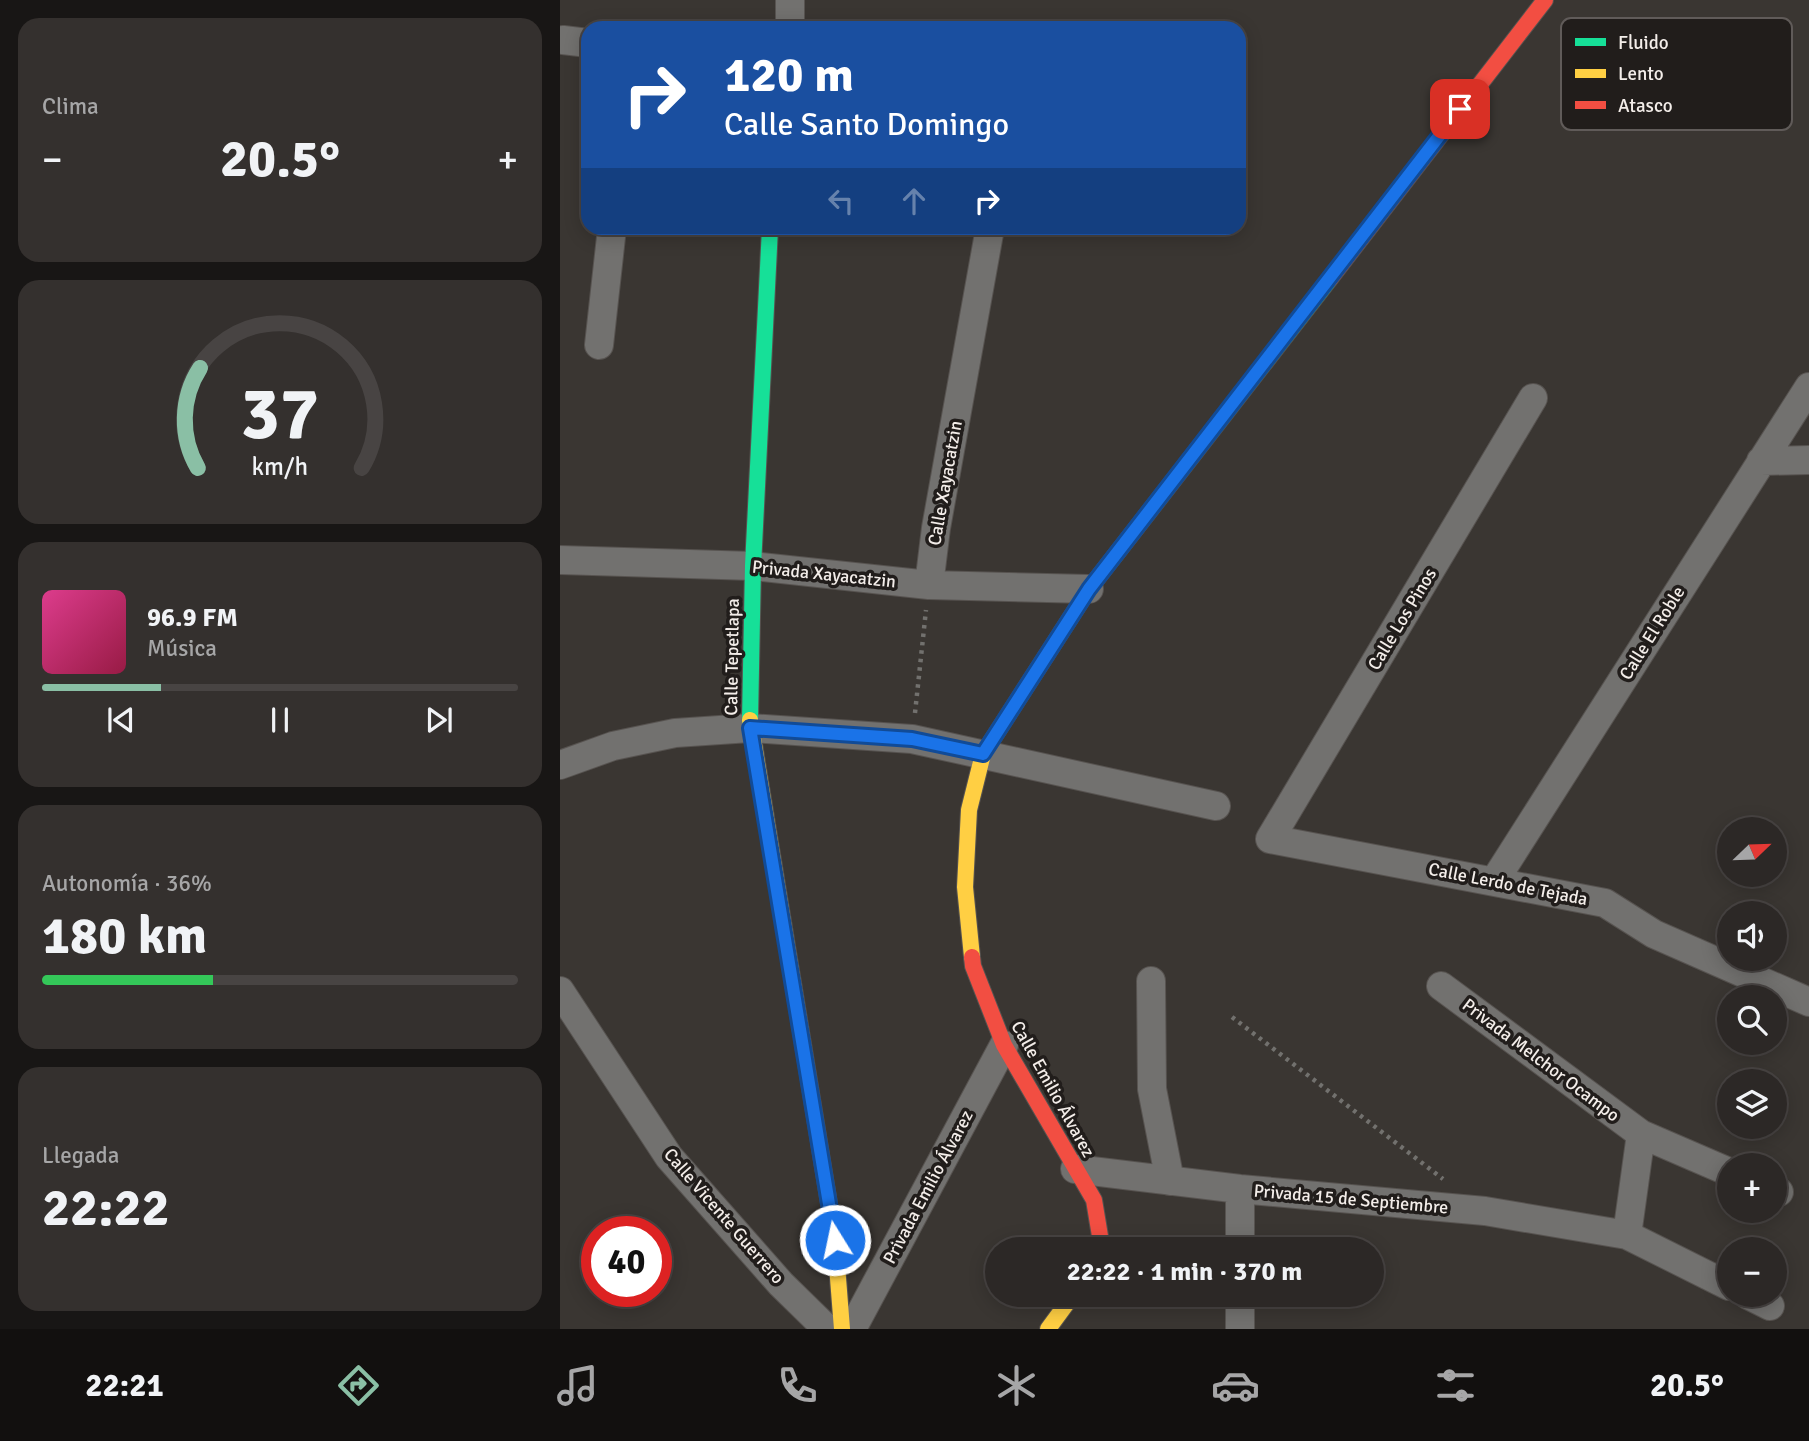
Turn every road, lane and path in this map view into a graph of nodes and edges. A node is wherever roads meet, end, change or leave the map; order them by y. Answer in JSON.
{"nodes":[{"id":1,"x":790,"y":0,"type":"edge"},
{"id":2,"x":1545,"y":0,"type":"edge"},
{"id":3,"x":790,"y":21,"type":"edge"},
{"id":4,"x":611,"y":235,"type":"edge"},
{"id":5,"x":770,"y":235,"type":"edge"},
{"id":6,"x":988,"y":235,"type":"edge"},
{"id":7,"x":599,"y":345,"type":"dead end"},
{"id":8,"x":1809,"y":387,"type":"edge"},
{"id":9,"x":1533,"y":398,"type":"dead end"},
{"id":10,"x":1809,"y":460,"type":"edge"},
{"id":11,"x":1761,"y":461,"type":"junction"},
{"id":12,"x":560,"y":561,"type":"edge"},
{"id":13,"x":753,"y":566,"type":"junction"},
{"id":14,"x":929,"y":585,"type":"junction"},
{"id":15,"x":1089,"y":589,"type":"junction"},
{"id":16,"x":750,"y":728,"type":"junction"},
{"id":17,"x":912,"y":739,"type":"junction"},
{"id":18,"x":983,"y":754,"type":"junction"},
{"id":19,"x":560,"y":765,"type":"edge"},
{"id":20,"x":1216,"y":806,"type":"dead end"},
{"id":21,"x":1270,"y":839,"type":"joint"},
{"id":22,"x":1495,"y":880,"type":"junction"},
{"id":23,"x":1151,"y":981,"type":"dead end"},
{"id":24,"x":1441,"y":986,"type":"dead end"},
{"id":25,"x":560,"y":991,"type":"edge"},
{"id":26,"x":1809,"y":1002,"type":"edge"},
{"id":27,"x":1232,"y":1017,"type":"dead end"},
{"id":28,"x":1004,"y":1045,"type":"junction"},
{"id":29,"x":1641,"y":1134,"type":"junction"},
{"id":30,"x":1717,"y":1167,"type":"edge"},
{"id":31,"x":1075,"y":1169,"type":"junction"},
{"id":32,"x":1170,"y":1181,"type":"junction"},
{"id":33,"x":1240,"y":1189,"type":"junction"},
{"id":34,"x":1485,"y":1211,"type":"junction"},
{"id":35,"x":1627,"y":1235,"type":"junction"},
{"id":36,"x":1100,"y":1237,"type":"edge"},
{"id":37,"x":1240,"y":1237,"type":"edge"},
{"id":38,"x":1717,"y":1280,"type":"edge"},
{"id":39,"x":1064,"y":1307,"type":"edge"},
{"id":40,"x":1240,"y":1307,"type":"edge"},
{"id":41,"x":827,"y":1329,"type":"edge"},
{"id":42,"x":842,"y":1329,"type":"edge"},
{"id":43,"x":852,"y":1329,"type":"edge"},
{"id":44,"x":1048,"y":1329,"type":"edge"},
{"id":45,"x":1240,"y":1329,"type":"edge"}],
"edges":[{"from":1,"to":3,"type":"street"},
{"from":2,"to":15,"type":"street","name":"Calle Emilio Álvarez"},
{"from":4,"to":7,"type":"street"},
{"from":5,"to":13,"type":"street"},
{"from":6,"to":14,"type":"street","name":"Calle Xayacatzin"},
{"from":8,"to":11,"type":"street","name":"Calle El Roble"},
{"from":9,"to":21,"type":"street","name":"Calle Los Pinos"},
{"from":10,"to":11,"type":"street"},
{"from":11,"to":22,"type":"street","name":"Calle El Roble"},
{"from":12,"to":13,"type":"street","name":"Privada Xayacatzin"},
{"from":13,"to":14,"type":"street","name":"Privada Xayacatzin"},
{"from":13,"to":16,"type":"street","name":"Calle Tepetlapa"},
{"from":14,"to":15,"type":"street","name":"Privada Xayacatzin"},
{"from":14,"to":17,"type":"path"},
{"from":15,"to":18,"type":"street","name":"Calle Emilio Álvarez"},
{"from":16,"to":17,"type":"street"},
{"from":16,"to":19,"type":"street"},
{"from":16,"to":42,"type":"street","name":"Calle Tepetlapa"},
{"from":17,"to":18,"type":"street"},
{"from":18,"to":20,"type":"street"},
{"from":18,"to":28,"type":"street","name":"Calle Emilio Álvarez"},
{"from":21,"to":22,"type":"street","name":"Calle Lerdo de Tejada"},
{"from":22,"to":26,"type":"street","name":"Calle Lerdo de Tejada"},
{"from":23,"to":32,"type":"street"},
{"from":24,"to":29,"type":"street","name":"Privada Melchor Ocampo"},
{"from":25,"to":41,"type":"street","name":"Calle Vicente Guerrero"},
{"from":27,"to":34,"type":"path"},
{"from":28,"to":31,"type":"street","name":"Calle Emilio Álvarez"},
{"from":28,"to":43,"type":"street","name":"Privada Emilio Álvarez"},
{"from":29,"to":30,"type":"street","name":"Privada Melchor Ocampo"},
{"from":29,"to":35,"type":"street"},
{"from":31,"to":32,"type":"street","name":"Privada 15 de Septiembre"},
{"from":31,"to":36,"type":"street","name":"Calle Emilio Álvarez"},
{"from":32,"to":33,"type":"street","name":"Privada 15 de Septiembre"},
{"from":33,"to":34,"type":"street","name":"Privada 15 de Septiembre"},
{"from":33,"to":37,"type":"street"},
{"from":34,"to":35,"type":"street","name":"Privada 15 de Septiembre"},
{"from":35,"to":38,"type":"street","name":"Privada 15 de Septiembre"},
{"from":39,"to":44,"type":"street"},
{"from":40,"to":45,"type":"street"}]}
